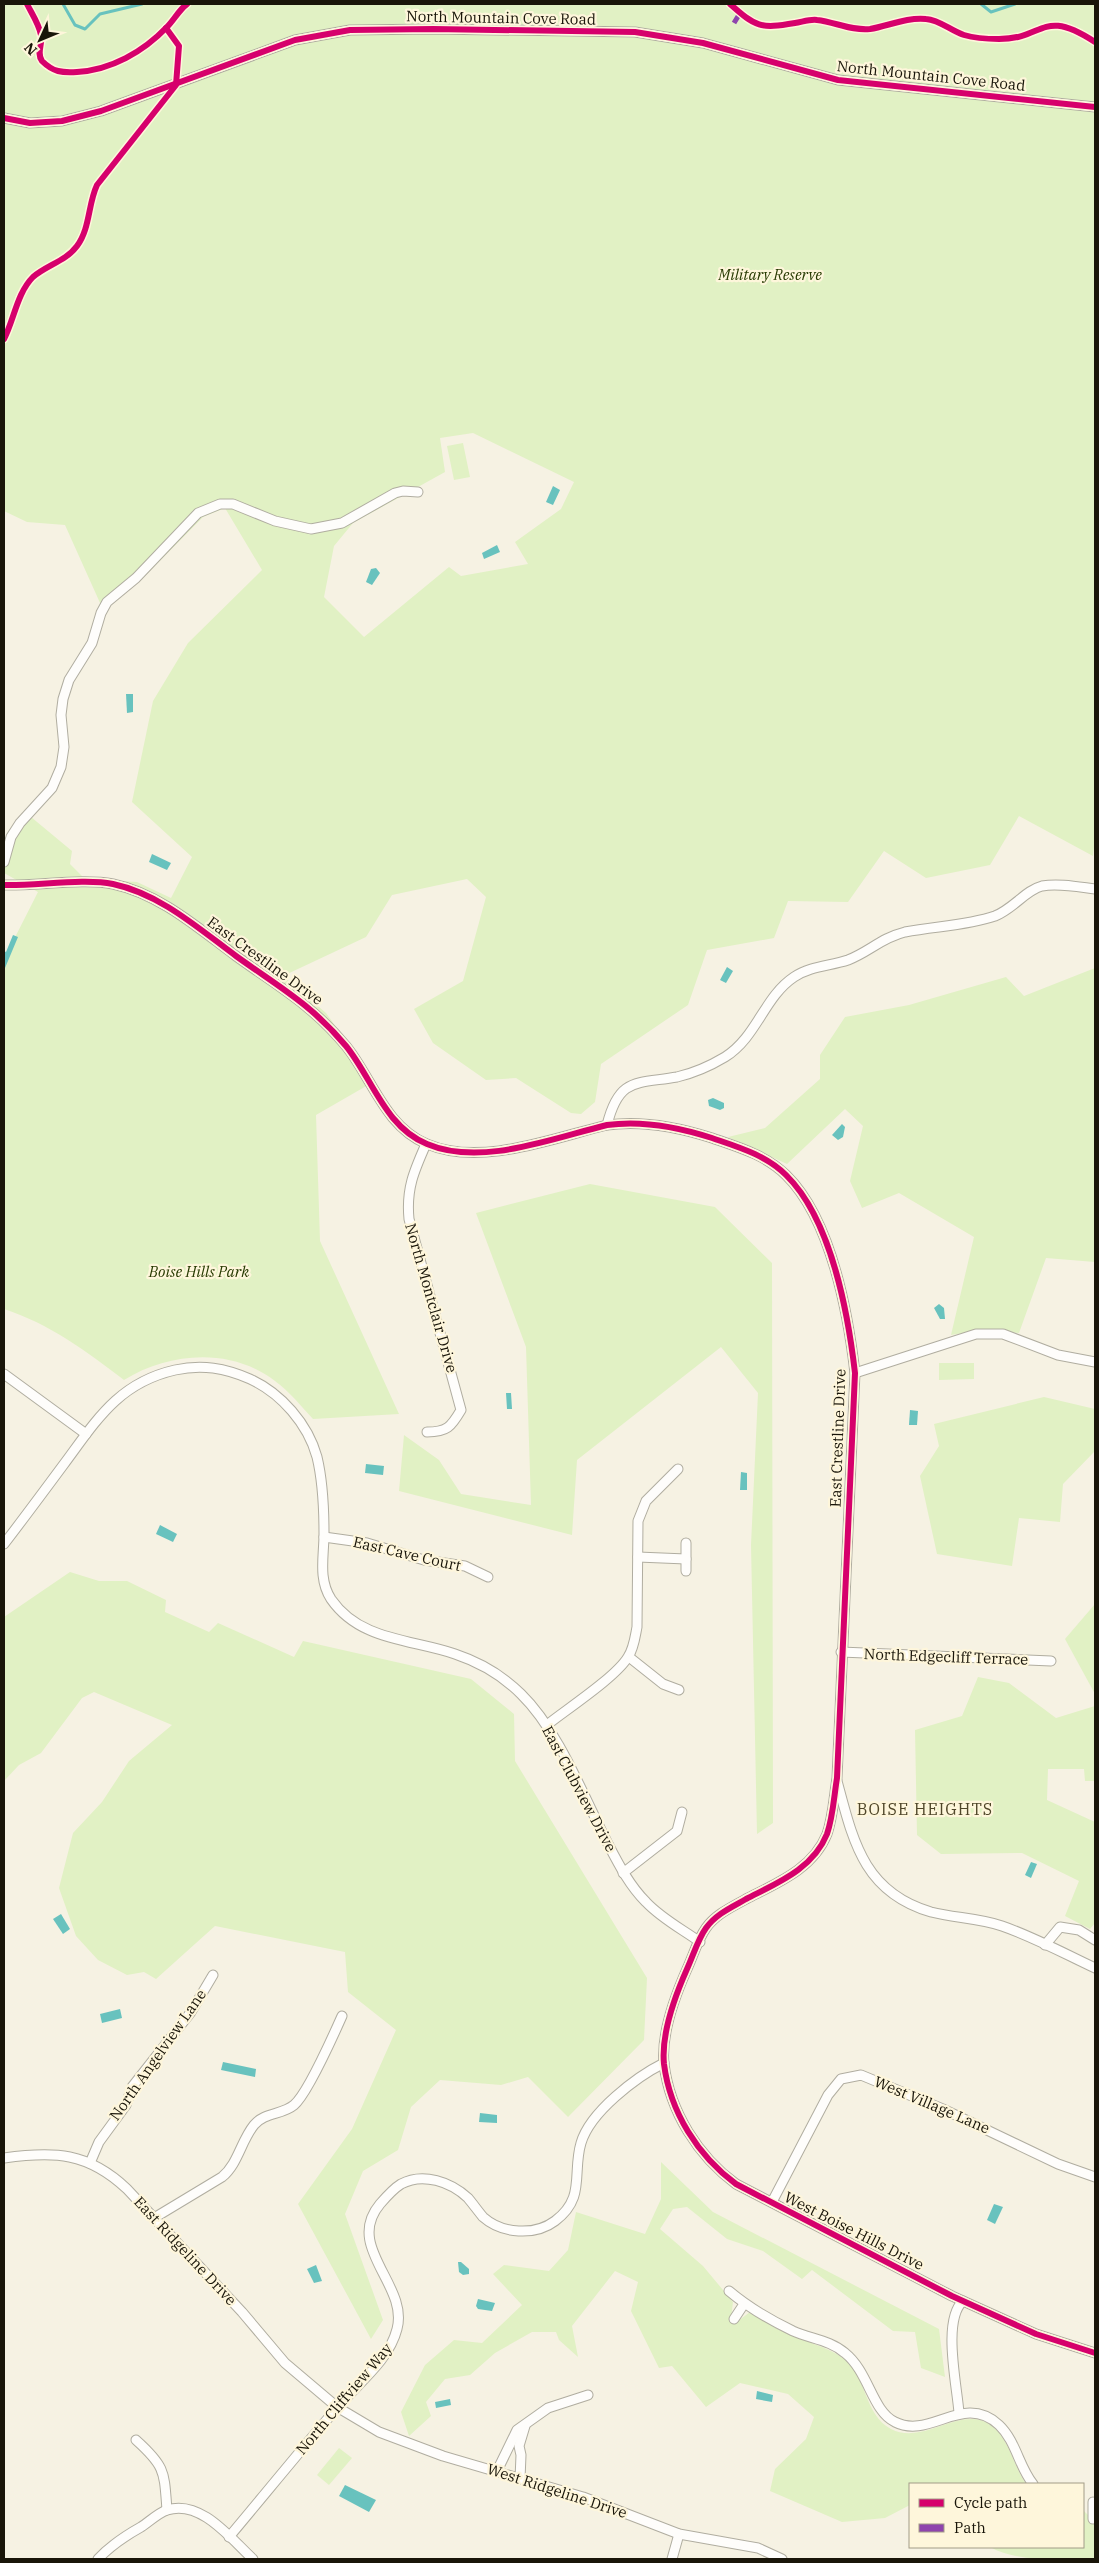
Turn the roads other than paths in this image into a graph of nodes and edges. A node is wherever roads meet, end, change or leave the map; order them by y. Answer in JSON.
{"nodes":[{"id":1,"x":1095,"y":107,"type":"edge"},
{"id":2,"x":4,"y":118,"type":"edge"},
{"id":3,"x":418,"y":492,"type":"dead end"},
{"id":4,"x":4,"y":862,"type":"edge"},
{"id":5,"x":4,"y":884,"type":"edge"},
{"id":6,"x":1095,"y":889,"type":"edge"},
{"id":7,"x":607,"y":1124,"type":"junction"},
{"id":8,"x":426,"y":1144,"type":"junction"},
{"id":9,"x":1095,"y":1362,"type":"edge"},
{"id":10,"x":4,"y":1374,"type":"edge"},
{"id":11,"x":855,"y":1374,"type":"junction"},
{"id":12,"x":427,"y":1432,"type":"dead end"},
{"id":13,"x":86,"y":1434,"type":"junction"},
{"id":14,"x":678,"y":1469,"type":"dead end"},
{"id":15,"x":324,"y":1538,"type":"junction"},
{"id":16,"x":686,"y":1543,"type":"dead end"},
{"id":17,"x":4,"y":1544,"type":"edge"},
{"id":18,"x":638,"y":1557,"type":"junction"},
{"id":19,"x":686,"y":1559,"type":"junction"},
{"id":20,"x":686,"y":1571,"type":"dead end"},
{"id":21,"x":488,"y":1577,"type":"dead end"},
{"id":22,"x":841,"y":1652,"type":"junction"},
{"id":23,"x":628,"y":1657,"type":"junction"},
{"id":24,"x":1051,"y":1661,"type":"dead end"},
{"id":25,"x":679,"y":1690,"type":"dead end"},
{"id":26,"x":547,"y":1725,"type":"junction"},
{"id":27,"x":837,"y":1778,"type":"junction"},
{"id":28,"x":682,"y":1812,"type":"dead end"},
{"id":29,"x":623,"y":1872,"type":"junction"},
{"id":30,"x":1095,"y":1940,"type":"edge"},
{"id":31,"x":700,"y":1942,"type":"junction"},
{"id":32,"x":1045,"y":1945,"type":"junction"},
{"id":33,"x":1095,"y":1968,"type":"edge"},
{"id":34,"x":213,"y":1975,"type":"dead end"},
{"id":35,"x":342,"y":2016,"type":"dead end"},
{"id":36,"x":664,"y":2063,"type":"junction"},
{"id":37,"x":4,"y":2158,"type":"edge"},
{"id":38,"x":90,"y":2163,"type":"junction"},
{"id":39,"x":1095,"y":2177,"type":"edge"},
{"id":40,"x":772,"y":2202,"type":"junction"},
{"id":41,"x":154,"y":2218,"type":"junction"},
{"id":42,"x":729,"y":2291,"type":"dead end"},
{"id":43,"x":963,"y":2300,"type":"junction"},
{"id":44,"x":744,"y":2304,"type":"junction"},
{"id":45,"x":734,"y":2319,"type":"dead end"},
{"id":46,"x":1095,"y":2353,"type":"edge"},
{"id":47,"x":588,"y":2396,"type":"dead end"},
{"id":48,"x":338,"y":2407,"type":"junction"},
{"id":49,"x":959,"y":2413,"type":"junction"},
{"id":50,"x":525,"y":2426,"type":"junction"},
{"id":51,"x":136,"y":2440,"type":"dead end"},
{"id":52,"x":508,"y":2448,"type":"junction"},
{"id":53,"x":520,"y":2451,"type":"junction"},
{"id":54,"x":497,"y":2471,"type":"junction"},
{"id":55,"x":520,"y":2479,"type":"junction"},
{"id":56,"x":1032,"y":2483,"type":"edge"},
{"id":57,"x":1094,"y":2502,"type":"edge"},
{"id":58,"x":167,"y":2510,"type":"junction"},
{"id":59,"x":1093,"y":2519,"type":"dead end"},
{"id":60,"x":679,"y":2534,"type":"junction"},
{"id":61,"x":229,"y":2537,"type":"junction"},
{"id":62,"x":98,"y":2559,"type":"edge"},
{"id":63,"x":253,"y":2559,"type":"edge"},
{"id":64,"x":672,"y":2559,"type":"edge"},
{"id":65,"x":782,"y":2559,"type":"edge"}],
"edges":[{"from":1,"to":2,"type":"street","name":"North Mountain Cove Road"},
{"from":3,"to":4,"type":"street"},
{"from":5,"to":8,"type":"street","name":"East Crestline Drive"},
{"from":6,"to":7,"type":"street"},
{"from":7,"to":8,"type":"street","name":"East Crestline Drive"},
{"from":7,"to":11,"type":"street","name":"East Crestline Drive"},
{"from":8,"to":12,"type":"street","name":"North Montclair Drive"},
{"from":9,"to":11,"type":"street"},
{"from":10,"to":13,"type":"street"},
{"from":11,"to":22,"type":"street","name":"East Crestline Drive"},
{"from":13,"to":15,"type":"street","name":"East Clubview Drive"},
{"from":13,"to":17,"type":"street","name":"East Clubview Drive"},
{"from":14,"to":18,"type":"street"},
{"from":15,"to":21,"type":"street","name":"East Cave Court"},
{"from":15,"to":26,"type":"street","name":"East Clubview Drive"},
{"from":16,"to":19,"type":"street"},
{"from":18,"to":19,"type":"street"},
{"from":18,"to":23,"type":"street"},
{"from":19,"to":20,"type":"street"},
{"from":22,"to":24,"type":"street","name":"North Edgecliff Terrace"},
{"from":22,"to":27,"type":"street","name":"East Crestline Drive"},
{"from":23,"to":25,"type":"street"},
{"from":23,"to":26,"type":"street"},
{"from":26,"to":29,"type":"street","name":"East Clubview Drive"},
{"from":27,"to":31,"type":"street"},
{"from":27,"to":32,"type":"street"},
{"from":28,"to":29,"type":"street"},
{"from":29,"to":31,"type":"street","name":"East Clubview Drive"},
{"from":30,"to":32,"type":"street"},
{"from":31,"to":36,"type":"street"},
{"from":32,"to":33,"type":"street"},
{"from":34,"to":38,"type":"street","name":"North Angelview Lane"},
{"from":35,"to":41,"type":"street"},
{"from":36,"to":40,"type":"street","name":"West Boise Hills Drive"},
{"from":36,"to":48,"type":"street","name":"North Cliffview Way"},
{"from":37,"to":38,"type":"street","name":"East Ridgeline Drive"},
{"from":38,"to":41,"type":"street","name":"East Ridgeline Drive"},
{"from":39,"to":40,"type":"street","name":"West Village Lane"},
{"from":40,"to":43,"type":"street","name":"West Boise Hills Drive"},
{"from":41,"to":48,"type":"street","name":"East Ridgeline Drive"},
{"from":42,"to":44,"type":"street"},
{"from":43,"to":46,"type":"street","name":"West Boise Hills Drive"},
{"from":43,"to":49,"type":"street"},
{"from":44,"to":45,"type":"street"},
{"from":44,"to":49,"type":"street"},
{"from":47,"to":50,"type":"street"},
{"from":48,"to":54,"type":"street","name":"West Ridgeline Drive"},
{"from":48,"to":61,"type":"street","name":"North Cliffview Way"},
{"from":49,"to":56,"type":"street"},
{"from":50,"to":52,"type":"street"},
{"from":50,"to":53,"type":"street"},
{"from":51,"to":58,"type":"street"},
{"from":52,"to":53,"type":"street"},
{"from":52,"to":54,"type":"street"},
{"from":53,"to":55,"type":"street"},
{"from":54,"to":55,"type":"street","name":"West Ridgeline Drive"},
{"from":55,"to":60,"type":"street","name":"West Ridgeline Drive"},
{"from":57,"to":59,"type":"street"},
{"from":58,"to":61,"type":"street"},
{"from":58,"to":62,"type":"street"},
{"from":60,"to":64,"type":"street"},
{"from":60,"to":65,"type":"street","name":"West Ridgeline Drive"},
{"from":61,"to":63,"type":"street"}]}
